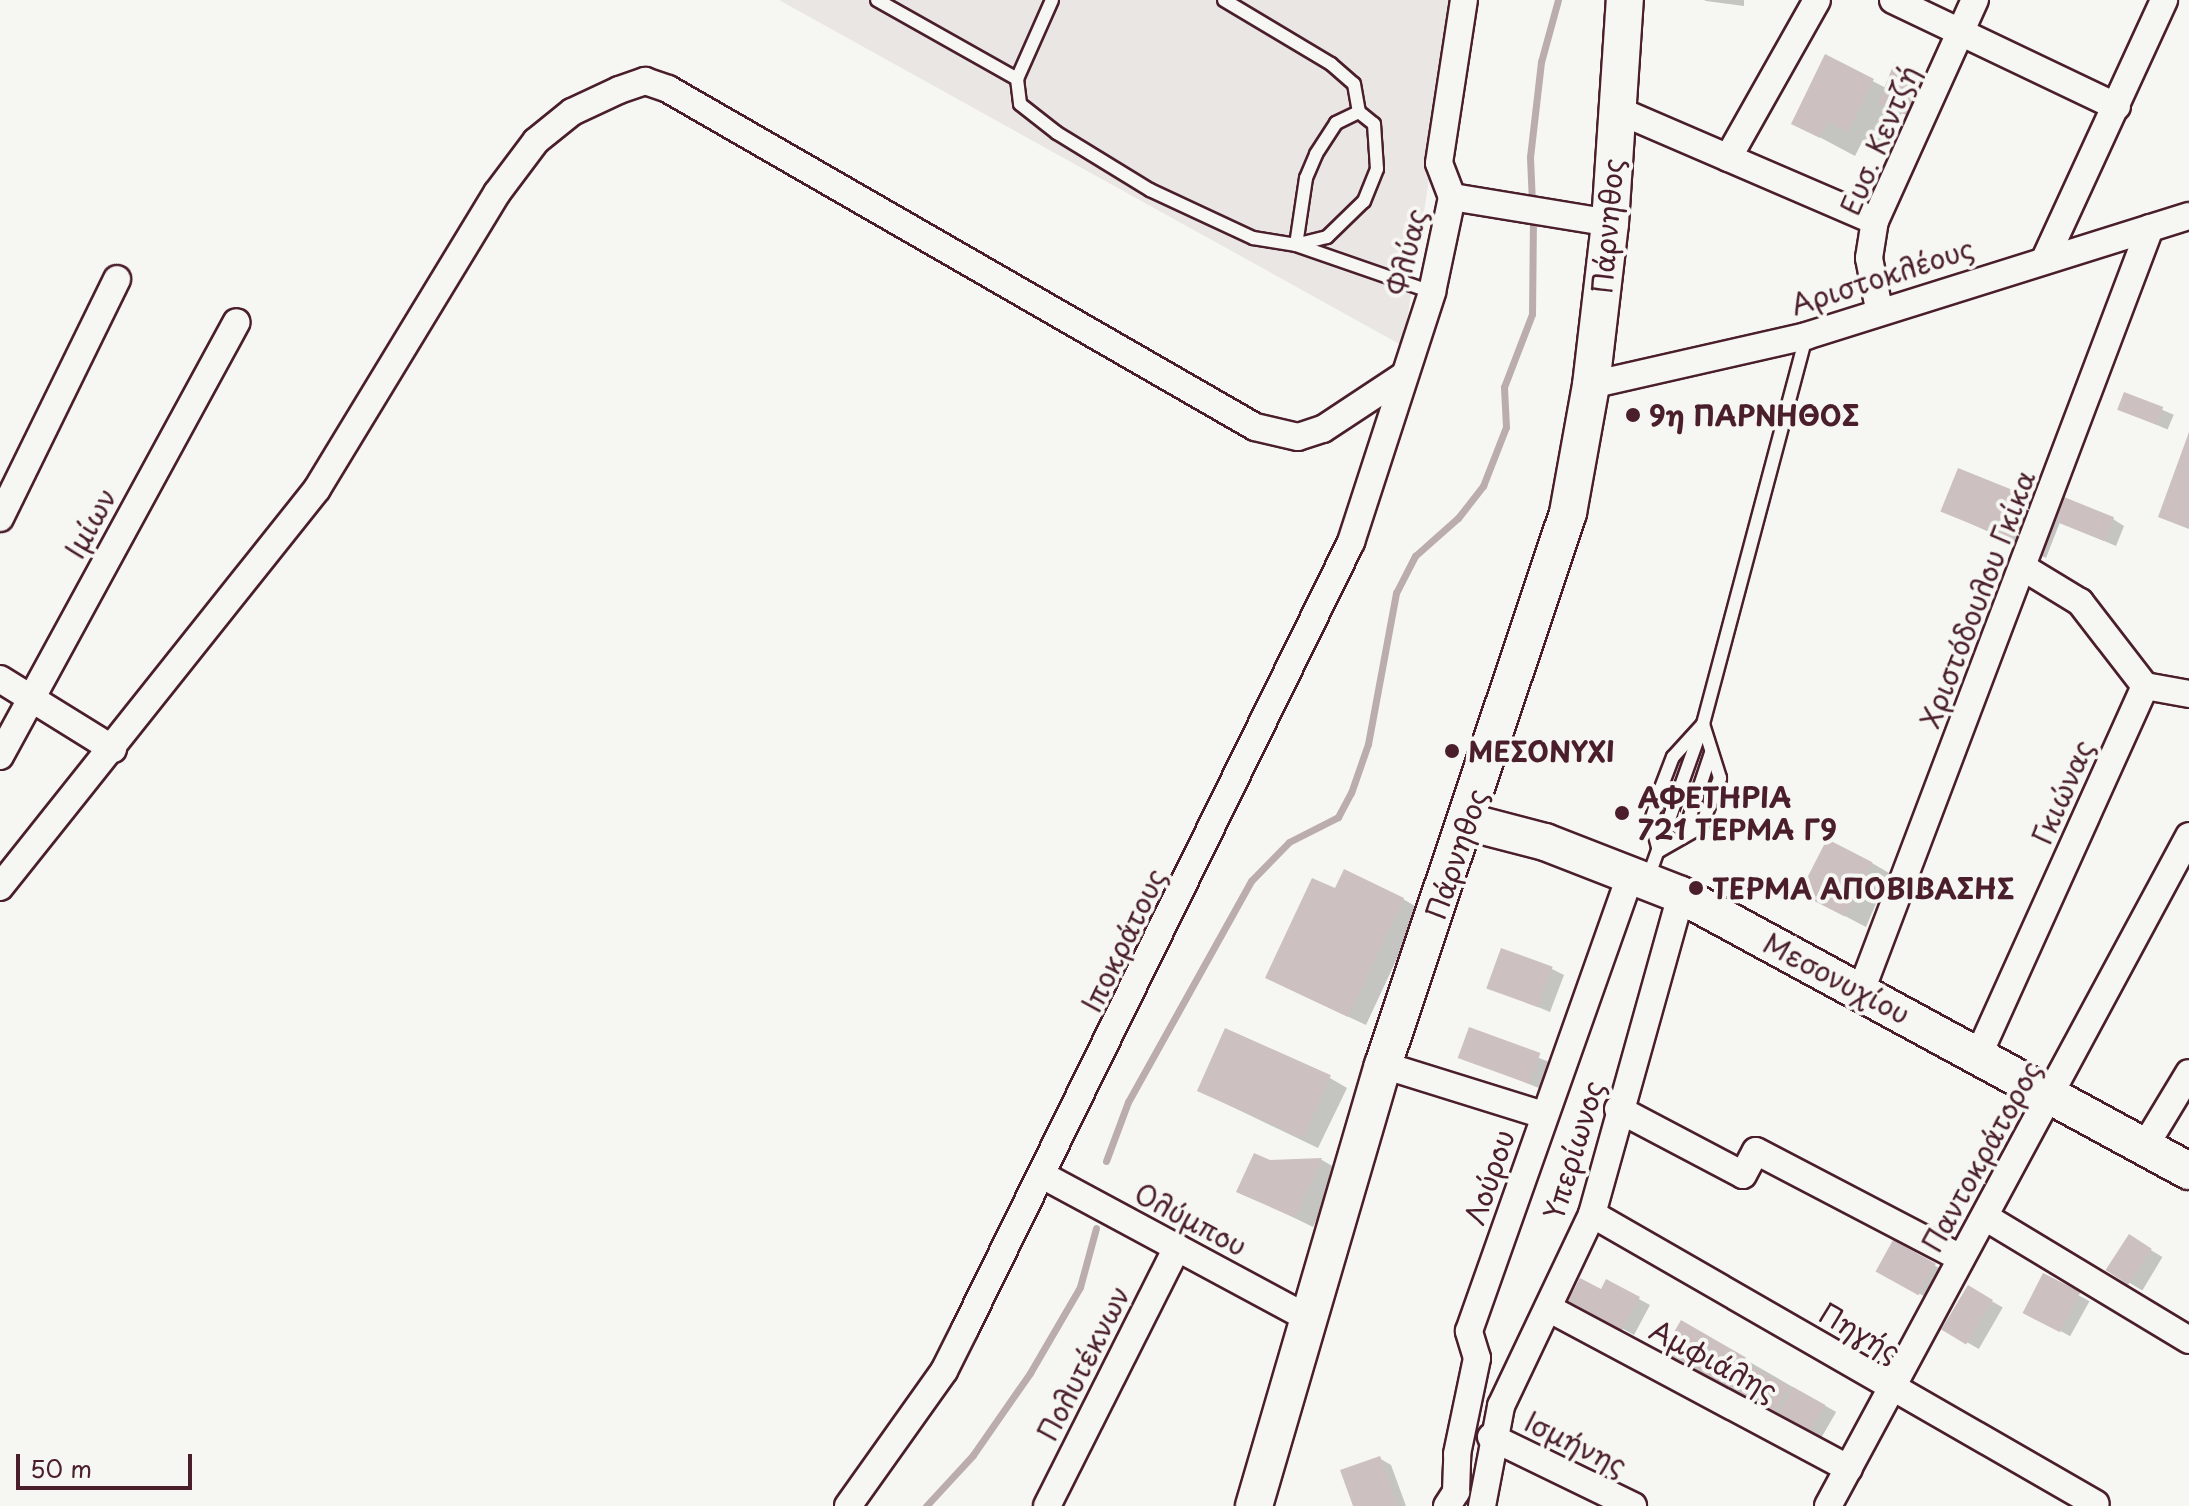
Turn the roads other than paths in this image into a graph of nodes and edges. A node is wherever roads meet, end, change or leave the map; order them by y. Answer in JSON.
{"nodes":[{"id":1,"x":877,"y":0,"type":"edge"},
{"id":2,"x":1052,"y":0,"type":"edge"},
{"id":3,"x":1224,"y":0,"type":"edge"},
{"id":4,"x":1464,"y":0,"type":"edge"},
{"id":5,"x":1625,"y":0,"type":"edge"},
{"id":6,"x":1817,"y":0,"type":"edge"},
{"id":7,"x":1893,"y":0,"type":"edge"},
{"id":8,"x":1975,"y":0,"type":"edge"},
{"id":9,"x":2164,"y":0,"type":"edge"},
{"id":10,"x":1960,"y":30,"type":"junction"},
{"id":11,"x":1017,"y":79,"type":"junction"},
{"id":12,"x":2117,"y":107,"type":"junction"},
{"id":13,"x":1615,"y":109,"type":"junction"},
{"id":14,"x":1359,"y":112,"type":"junction"},
{"id":15,"x":1728,"y":158,"type":"junction"},
{"id":16,"x":1452,"y":197,"type":"junction"},
{"id":17,"x":2189,"y":216,"type":"edge"},
{"id":18,"x":1595,"y":221,"type":"junction"},
{"id":19,"x":1875,"y":221,"type":"junction"},
{"id":20,"x":2150,"y":228,"type":"junction"},
{"id":21,"x":1296,"y":245,"type":"junction"},
{"id":22,"x":2045,"y":259,"type":"junction"},
{"id":23,"x":117,"y":279,"type":"dead end"},
{"id":24,"x":1432,"y":292,"type":"junction"},
{"id":25,"x":1879,"y":309,"type":"junction"},
{"id":26,"x":237,"y":322,"type":"dead end"},
{"id":27,"x":1806,"y":336,"type":"junction"},
{"id":28,"x":1402,"y":377,"type":"junction"},
{"id":29,"x":1591,"y":385,"type":"junction"},
{"id":30,"x":0,"y":518,"type":"edge"},
{"id":31,"x":2024,"y":568,"type":"junction"},
{"id":32,"x":0,"y":679,"type":"edge"},
{"id":33,"x":2145,"y":686,"type":"junction"},
{"id":34,"x":2189,"y":694,"type":"edge"},
{"id":35,"x":31,"y":697,"type":"junction"},
{"id":36,"x":1703,"y":724,"type":"junction"},
{"id":37,"x":113,"y":749,"type":"junction"},
{"id":38,"x":0,"y":756,"type":"edge"},
{"id":39,"x":1468,"y":822,"type":"junction"},
{"id":40,"x":2189,"y":836,"type":"edge"},
{"id":41,"x":1645,"y":869,"type":"junction"},
{"id":42,"x":0,"y":887,"type":"edge"},
{"id":43,"x":1681,"y":895,"type":"junction"},
{"id":44,"x":1861,"y":991,"type":"junction"},
{"id":45,"x":1978,"y":1056,"type":"junction"},
{"id":46,"x":1383,"y":1065,"type":"junction"},
{"id":47,"x":2189,"y":1073,"type":"edge"},
{"id":48,"x":2049,"y":1098,"type":"junction"},
{"id":49,"x":1618,"y":1109,"type":"junction"},
{"id":50,"x":1544,"y":1115,"type":"junction"},
{"id":51,"x":2145,"y":1146,"type":"junction"},
{"id":52,"x":2189,"y":1171,"type":"edge"},
{"id":53,"x":1044,"y":1176,"type":"junction"},
{"id":54,"x":1592,"y":1214,"type":"junction"},
{"id":55,"x":1985,"y":1217,"type":"junction"},
{"id":56,"x":1177,"y":1248,"type":"junction"},
{"id":57,"x":1961,"y":1258,"type":"junction"},
{"id":58,"x":1548,"y":1308,"type":"junction"},
{"id":59,"x":1308,"y":1318,"type":"junction"},
{"id":60,"x":2189,"y":1340,"type":"edge"},
{"id":61,"x":1893,"y":1389,"type":"junction"},
{"id":62,"x":1491,"y":1437,"type":"junction"},
{"id":63,"x":1849,"y":1469,"type":"junction"},
{"id":64,"x":2096,"y":1504,"type":"dead end"},
{"id":65,"x":848,"y":1506,"type":"edge"},
{"id":66,"x":1047,"y":1506,"type":"edge"},
{"id":67,"x":1254,"y":1506,"type":"edge"},
{"id":68,"x":1447,"y":1506,"type":"edge"},
{"id":69,"x":1482,"y":1506,"type":"edge"},
{"id":70,"x":1633,"y":1506,"type":"edge"},
{"id":71,"x":1828,"y":1506,"type":"edge"}],
"edges":[{"from":1,"to":11,"type":"lane"},
{"from":2,"to":11,"type":"lane"},
{"from":3,"to":14,"type":"lane"},
{"from":4,"to":16,"type":"street","name":"Φλύας"},
{"from":5,"to":13,"type":"main road","name":"Πάρνηθος"},
{"from":6,"to":15,"type":"street"},
{"from":7,"to":10,"type":"street"},
{"from":8,"to":10,"type":"street","name":"Ευσ. Κεντζή"},
{"from":9,"to":12,"type":"street"},
{"from":10,"to":12,"type":"street"},
{"from":10,"to":19,"type":"street","name":"Ευσ. Κεντζή"},
{"from":11,"to":21,"type":"lane"},
{"from":12,"to":22,"type":"street"},
{"from":13,"to":15,"type":"street"},
{"from":13,"to":18,"type":"main road","name":"Πάρνηθος"},
{"from":14,"to":21,"type":"lane"},
{"from":14,"to":21,"type":"lane"},
{"from":15,"to":19,"type":"street"},
{"from":16,"to":18,"type":"street"},
{"from":16,"to":24,"type":"street","name":"Φλύας"},
{"from":17,"to":20,"type":"street","name":"Αριστοκλέους"},
{"from":18,"to":29,"type":"main road","name":"Πάρνηθος"},
{"from":19,"to":25,"type":"street","name":"Ευσ. Κεντζή"},
{"from":20,"to":22,"type":"street","name":"Αριστοκλέους"},
{"from":20,"to":31,"type":"street","name":"Χριστόδουλου Γκίκα"},
{"from":21,"to":24,"type":"lane"},
{"from":22,"to":25,"type":"street","name":"Αριστοκλέους"},
{"from":23,"to":30,"type":"street"},
{"from":24,"to":28,"type":"street","name":"Φλύας"},
{"from":25,"to":27,"type":"street","name":"Αριστοκλέους"},
{"from":26,"to":35,"type":"street","name":"Ιμίων"},
{"from":27,"to":29,"type":"street","name":"Αριστοκλέους"},
{"from":27,"to":36,"type":"lane"},
{"from":28,"to":37,"type":"street"},
{"from":28,"to":53,"type":"street","name":"Ιποκράτους"},
{"from":29,"to":39,"type":"main road","name":"Πάρνηθος"},
{"from":31,"to":33,"type":"street"},
{"from":31,"to":44,"type":"street","name":"Χριστόδουλου Γκίκα"},
{"from":32,"to":35,"type":"street"},
{"from":33,"to":34,"type":"street"},
{"from":33,"to":45,"type":"street","name":"Γκιώνας"},
{"from":35,"to":37,"type":"street"},
{"from":35,"to":38,"type":"street","name":"Ιμίων"},
{"from":36,"to":41,"type":"lane"},
{"from":36,"to":41,"type":"lane"},
{"from":37,"to":42,"type":"street"},
{"from":39,"to":41,"type":"main road","name":"Μεσονυχίου"},
{"from":39,"to":46,"type":"main road","name":"Πάρνηθος"},
{"from":40,"to":48,"type":"street","name":"Παντοκράτορος"},
{"from":41,"to":43,"type":"main road","name":"Μεσονυχίου"},
{"from":41,"to":50,"type":"street","name":"Λούρου"},
{"from":43,"to":44,"type":"main road","name":"Μεσονυχίου"},
{"from":43,"to":49,"type":"street","name":"Υπερίωνος"},
{"from":44,"to":45,"type":"main road","name":"Μεσονυχίου"},
{"from":45,"to":48,"type":"main road","name":"Μεσονυχίου"},
{"from":46,"to":50,"type":"street"},
{"from":46,"to":59,"type":"main road","name":"Πάρνηθος"},
{"from":47,"to":51,"type":"street"},
{"from":48,"to":51,"type":"main road","name":"Μεσονυχίου"},
{"from":48,"to":55,"type":"street","name":"Παντοκράτορος"},
{"from":49,"to":54,"type":"street","name":"Υπερίωνος"},
{"from":49,"to":57,"type":"street"},
{"from":50,"to":68,"type":"street","name":"Λούρου"},
{"from":51,"to":52,"type":"main road","name":"Μεσονυχίου"},
{"from":53,"to":56,"type":"street","name":"Ολύμπου"},
{"from":53,"to":65,"type":"street","name":"Ιποκράτους"},
{"from":54,"to":58,"type":"street","name":"Υπερίωνος"},
{"from":54,"to":61,"type":"street","name":"Πηγής"},
{"from":55,"to":57,"type":"street","name":"Παντοκράτορος"},
{"from":55,"to":60,"type":"street"},
{"from":56,"to":59,"type":"street","name":"Ολύμπου"},
{"from":56,"to":66,"type":"street","name":"Πολυτέκνων"},
{"from":57,"to":61,"type":"street","name":"Παντοκράτορος"},
{"from":58,"to":62,"type":"street","name":"Υπερίωνος"},
{"from":58,"to":63,"type":"street","name":"Αμφιάλης"},
{"from":59,"to":67,"type":"main road","name":"Πάρνηθος"},
{"from":61,"to":63,"type":"street","name":"Παντοκράτορος"},
{"from":61,"to":64,"type":"street","name":"Πηγής"},
{"from":62,"to":69,"type":"street","name":"Υπερίωνος"},
{"from":62,"to":70,"type":"street","name":"Ισμήνης"},
{"from":63,"to":71,"type":"street","name":"Παντοκράτορος"}]}
